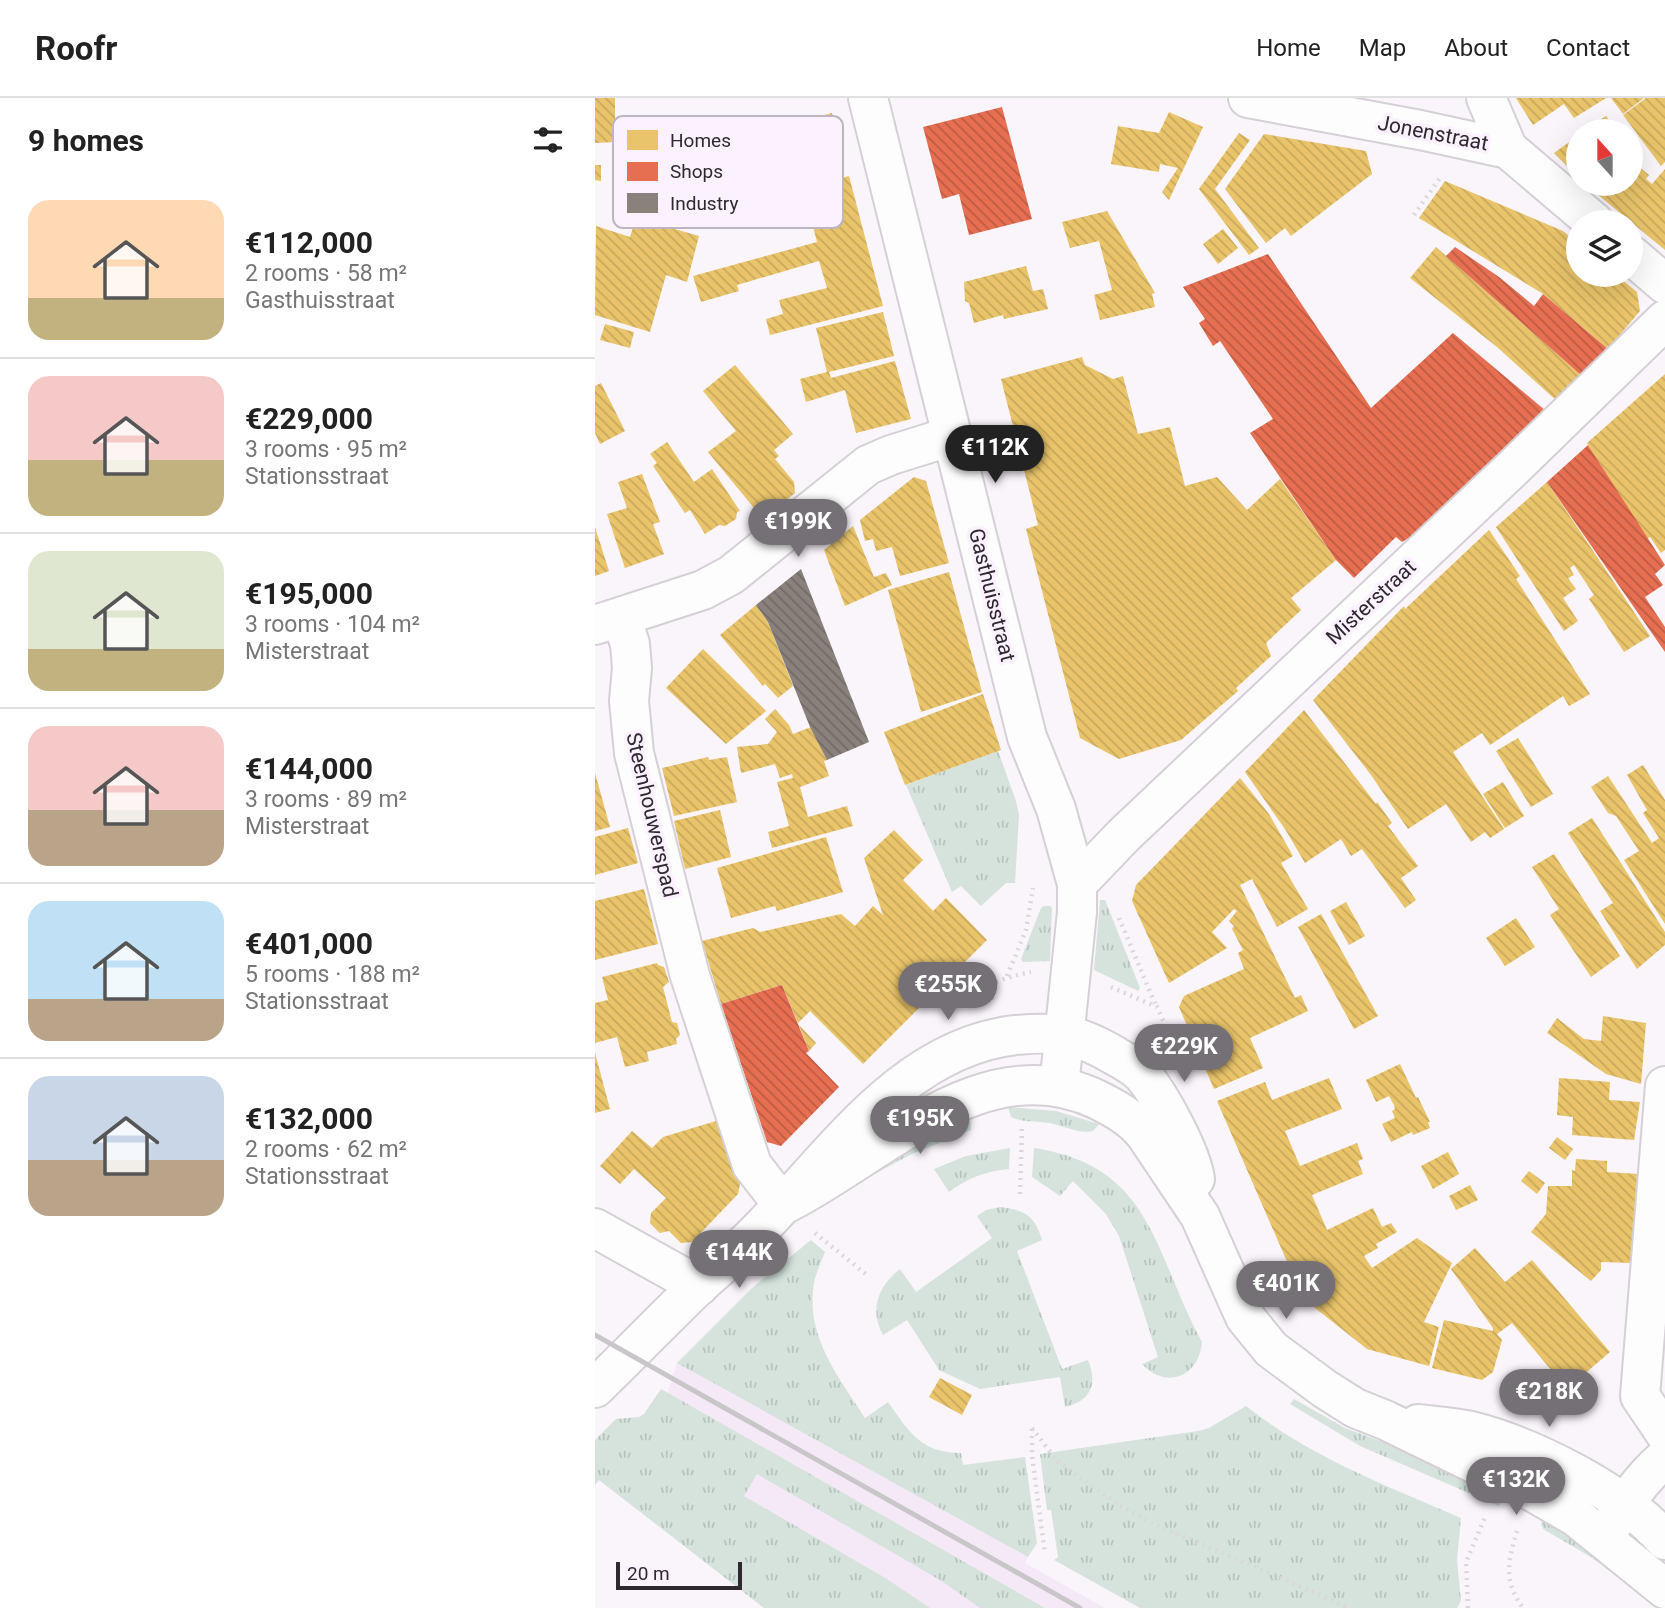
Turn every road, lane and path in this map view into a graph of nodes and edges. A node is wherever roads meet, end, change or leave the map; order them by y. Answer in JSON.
{"nodes":[{"id":1,"x":869,"y":98,"type":"edge"},
{"id":2,"x":1248,"y":98,"type":"edge"},
{"id":3,"x":1486,"y":98,"type":"edge"},
{"id":4,"x":1508,"y":149,"type":"junction"},
{"id":5,"x":1580,"y":210,"type":"edge"},
{"id":6,"x":1643,"y":265,"type":"edge"},
{"id":7,"x":1665,"y":284,"type":"edge"},
{"id":8,"x":1665,"y":320,"type":"edge"},
{"id":9,"x":952,"y":436,"type":"junction"},
{"id":10,"x":608,"y":621,"type":"edge"},
{"id":11,"x":1077,"y":884,"type":"junction"},
{"id":12,"x":1032,"y":893,"type":"dead end"},
{"id":13,"x":1071,"y":975,"type":"junction"},
{"id":14,"x":1007,"y":977,"type":"dead end"},
{"id":15,"x":1157,"y":1007,"type":"junction"},
{"id":16,"x":1065,"y":1033,"type":"junction"},
{"id":17,"x":1178,"y":1054,"type":"dead end"},
{"id":18,"x":1665,"y":1086,"type":"edge"},
{"id":19,"x":1059,"y":1087,"type":"junction"},
{"id":20,"x":1022,"y":1126,"type":"dead end"},
{"id":21,"x":1020,"y":1194,"type":"dead end"},
{"id":22,"x":783,"y":1205,"type":"junction"},
{"id":23,"x":1200,"y":1216,"type":"junction"},
{"id":24,"x":595,"y":1228,"type":"edge"},
{"id":25,"x":811,"y":1231,"type":"dead end"},
{"id":26,"x":867,"y":1275,"type":"dead end"},
{"id":27,"x":699,"y":1286,"type":"junction"},
{"id":28,"x":595,"y":1388,"type":"edge"},
{"id":29,"x":1385,"y":1420,"type":"junction"},
{"id":30,"x":1665,"y":1433,"type":"edge"},
{"id":31,"x":1665,"y":1458,"type":"edge"},
{"id":32,"x":1624,"y":1504,"type":"junction"},
{"id":33,"x":1488,"y":1508,"type":"dead end"},
{"id":34,"x":1604,"y":1538,"type":"junction"},
{"id":35,"x":1665,"y":1540,"type":"edge"},
{"id":36,"x":1045,"y":1554,"type":"dead end"},
{"id":37,"x":1665,"y":1589,"type":"edge"},
{"id":38,"x":1350,"y":1608,"type":"edge"},
{"id":39,"x":1468,"y":1608,"type":"edge"}],
"edges":[{"from":1,"to":9,"type":"street","name":"Gasthuisstraat"},
{"from":2,"to":4,"type":"street","name":"Jonenstraat"},
{"from":3,"to":4,"type":"street"},
{"from":4,"to":5,"type":"street","name":"Jonenstraat"},
{"from":6,"to":7,"type":"street"},
{"from":8,"to":11,"type":"street","name":"Misterstraat"},
{"from":9,"to":10,"type":"street","name":"Steenhouwerspad"},
{"from":9,"to":11,"type":"street","name":"Gasthuisstraat"},
{"from":10,"to":22,"type":"street","name":"Steenhouwerspad"},
{"from":11,"to":13,"type":"street","name":"Gasthuisstraat"},
{"from":11,"to":15,"type":"path"},
{"from":12,"to":14,"type":"path"},
{"from":13,"to":15,"type":"path"},
{"from":13,"to":16,"type":"street","name":"Gasthuisstraat"},
{"from":15,"to":17,"type":"path"},
{"from":16,"to":19,"type":"street","name":"Gasthuisstraat"},
{"from":16,"to":22,"type":"street"},
{"from":16,"to":23,"type":"street"},
{"from":18,"to":30,"type":"street"},
{"from":19,"to":22,"type":"street"},
{"from":19,"to":23,"type":"street"},
{"from":20,"to":21,"type":"path"},
{"from":22,"to":27,"type":"street"},
{"from":23,"to":29,"type":"street"},
{"from":24,"to":27,"type":"street"},
{"from":25,"to":26,"type":"path"},
{"from":27,"to":28,"type":"street"},
{"from":29,"to":32,"type":"street"},
{"from":29,"to":34,"type":"street"},
{"from":31,"to":32,"type":"street"},
{"from":32,"to":34,"type":"street"},
{"from":32,"to":35,"type":"street"},
{"from":33,"to":39,"type":"path"},
{"from":34,"to":37,"type":"street"},
{"from":36,"to":38,"type":"path"}]}
